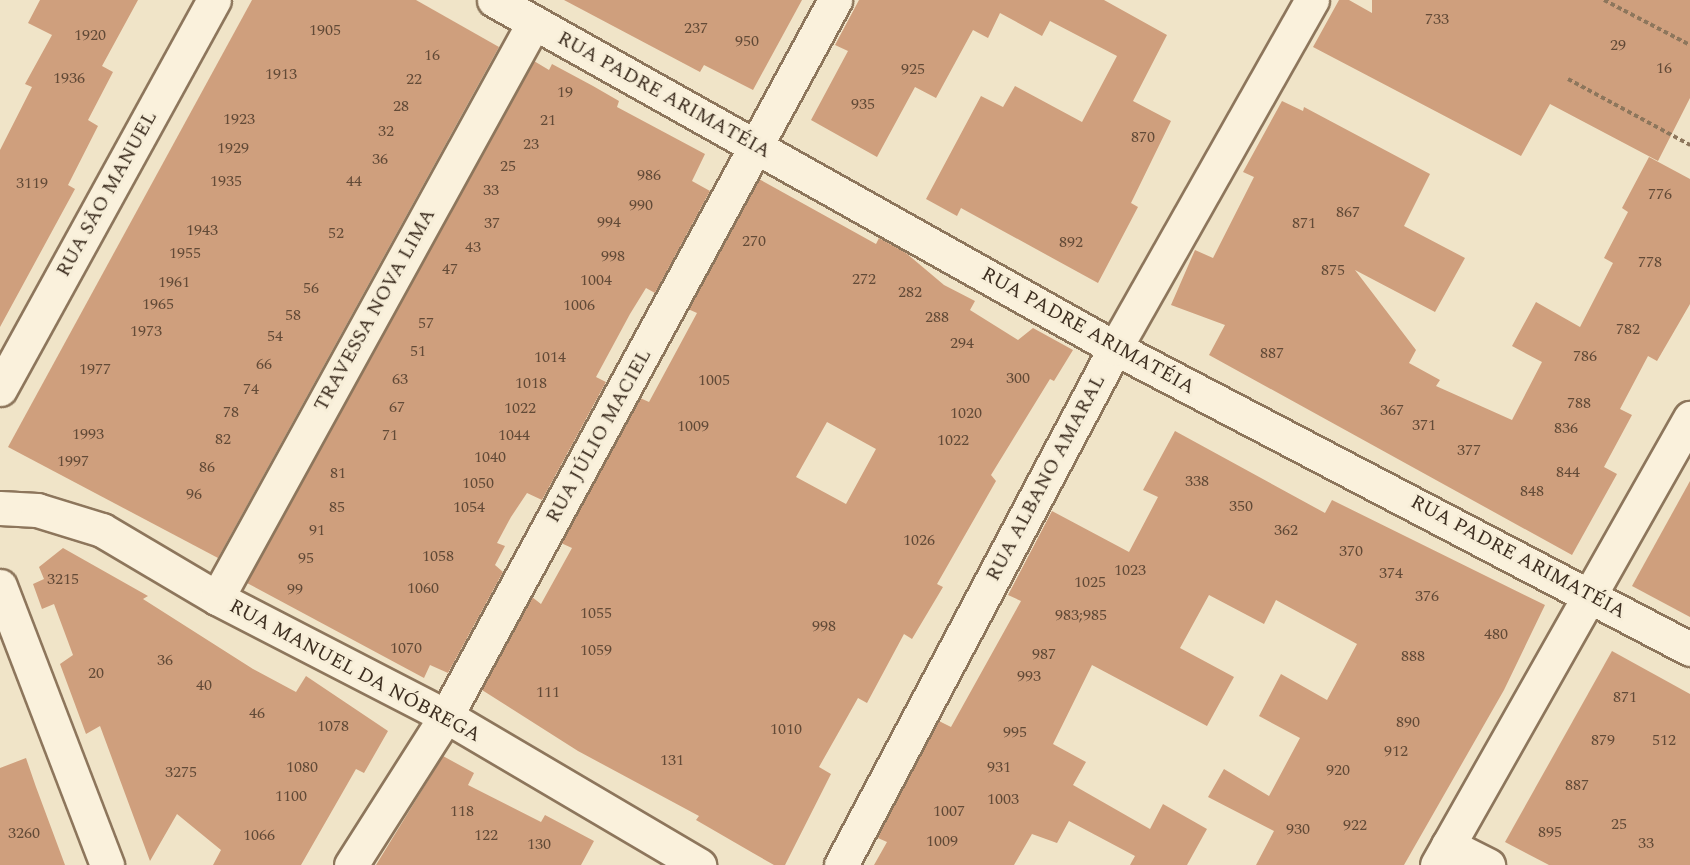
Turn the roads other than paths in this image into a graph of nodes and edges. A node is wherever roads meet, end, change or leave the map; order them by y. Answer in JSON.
{"nodes":[{"id":1,"x":214,"y":0,"type":"edge"},
{"id":2,"x":494,"y":0,"type":"edge"},
{"id":3,"x":836,"y":0,"type":"edge"},
{"id":4,"x":1312,"y":0,"type":"edge"},
{"id":5,"x":534,"y":22,"type":"junction"},
{"id":6,"x":756,"y":146,"type":"junction"},
{"id":7,"x":1115,"y":348,"type":"junction"},
{"id":8,"x":0,"y":389,"type":"edge"},
{"id":9,"x":1690,"y":418,"type":"edge"},
{"id":10,"x":0,"y":508,"type":"edge"},
{"id":11,"x":0,"y":586,"type":"edge"},
{"id":12,"x":1592,"y":594,"type":"junction"},
{"id":13,"x":217,"y":598,"type":"junction"},
{"id":14,"x":1690,"y":649,"type":"edge"},
{"id":15,"x":446,"y":716,"type":"junction"},
{"id":16,"x":1443,"y":855,"type":"edge"},
{"id":17,"x":107,"y":865,"type":"edge"},
{"id":18,"x":351,"y":865,"type":"edge"},
{"id":19,"x":699,"y":865,"type":"edge"},
{"id":20,"x":841,"y":865,"type":"edge"},
{"id":21,"x":1488,"y":865,"type":"edge"}],
"edges":[{"from":1,"to":8,"type":"street","name":"RUA SÃO MANUEL"},
{"from":2,"to":5,"type":"street","name":"RUA PADRE ARIMATÉIA"},
{"from":3,"to":6,"type":"street","name":"RUA JÚLIO MACIEL"},
{"from":4,"to":7,"type":"street","name":"RUA ALBANO AMARAL"},
{"from":5,"to":6,"type":"street","name":"RUA PADRE ARIMATÉIA"},
{"from":5,"to":13,"type":"street","name":"TRAVESSA NOVA LIMA"},
{"from":6,"to":7,"type":"street","name":"RUA PADRE ARIMATÉIA"},
{"from":6,"to":15,"type":"street","name":"RUA JÚLIO MACIEL"},
{"from":7,"to":12,"type":"street","name":"RUA PADRE ARIMATÉIA"},
{"from":7,"to":20,"type":"street","name":"RUA ALBANO AMARAL"},
{"from":9,"to":12,"type":"street"},
{"from":10,"to":13,"type":"street","name":"RUA MANUEL DA NÓBREGA"},
{"from":11,"to":17,"type":"street"},
{"from":12,"to":14,"type":"street","name":"RUA PADRE ARIMATÉIA"},
{"from":12,"to":16,"type":"street"},
{"from":13,"to":15,"type":"street","name":"RUA MANUEL DA NÓBREGA"},
{"from":15,"to":18,"type":"street","name":"RUA JÚLIO MACIEL"},
{"from":15,"to":19,"type":"street","name":"RUA MANUEL DA NÓBREGA"},
{"from":16,"to":21,"type":"street"}]}
